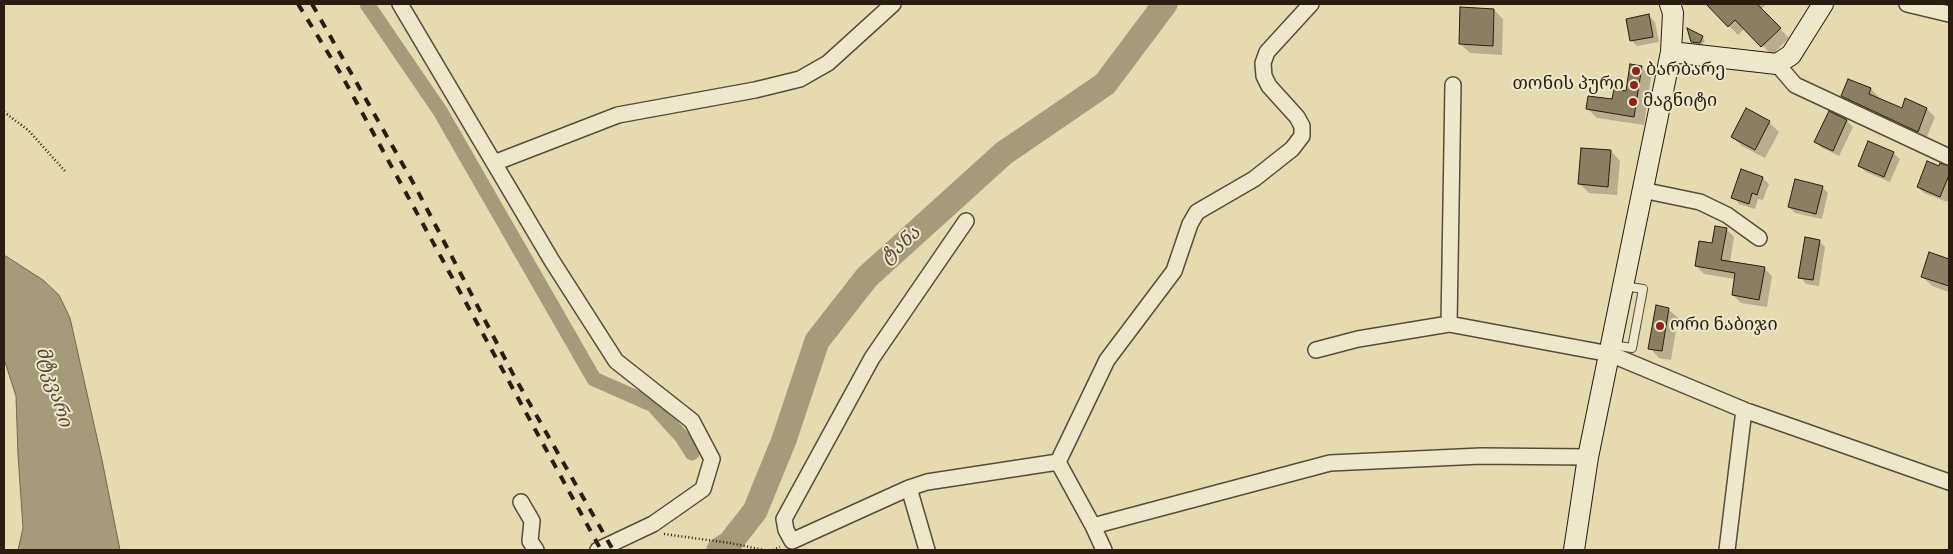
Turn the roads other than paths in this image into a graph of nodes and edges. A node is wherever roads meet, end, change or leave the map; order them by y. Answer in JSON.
{"nodes":[{"id":1,"x":894,"y":4,"type":"edge"},
{"id":2,"x":1311,"y":4,"type":"edge"},
{"id":3,"x":1670,"y":4,"type":"edge"},
{"id":4,"x":1823,"y":4,"type":"edge"},
{"id":5,"x":1907,"y":4,"type":"edge"},
{"id":6,"x":403,"y":5,"type":"edge"},
{"id":7,"x":1949,"y":14,"type":"edge"},
{"id":8,"x":1671,"y":52,"type":"junction"},
{"id":9,"x":1777,"y":64,"type":"junction"},
{"id":10,"x":1453,"y":85,"type":"dead end"},
{"id":11,"x":1949,"y":157,"type":"edge"},
{"id":12,"x":494,"y":163,"type":"junction"},
{"id":13,"x":1642,"y":190,"type":"junction"},
{"id":14,"x":966,"y":221,"type":"dead end"},
{"id":15,"x":1760,"y":238,"type":"dead end"},
{"id":16,"x":1449,"y":324,"type":"junction"},
{"id":17,"x":1611,"y":349,"type":"junction"},
{"id":18,"x":1316,"y":350,"type":"dead end"},
{"id":19,"x":1744,"y":410,"type":"junction"},
{"id":20,"x":1588,"y":457,"type":"junction"},
{"id":21,"x":1058,"y":462,"type":"junction"},
{"id":22,"x":1949,"y":482,"type":"edge"},
{"id":23,"x":909,"y":488,"type":"junction"},
{"id":24,"x":521,"y":502,"type":"dead end"},
{"id":25,"x":1093,"y":526,"type":"junction"},
{"id":26,"x":536,"y":550,"type":"edge"},
{"id":27,"x":598,"y":550,"type":"edge"},
{"id":28,"x":927,"y":550,"type":"edge"},
{"id":29,"x":1104,"y":550,"type":"edge"},
{"id":30,"x":1574,"y":550,"type":"edge"},
{"id":31,"x":1727,"y":550,"type":"edge"}],
"edges":[{"from":1,"to":12,"type":"street"},
{"from":2,"to":21,"type":"street"},
{"from":3,"to":8,"type":"main road"},
{"from":4,"to":9,"type":"main road"},
{"from":5,"to":7,"type":"street"},
{"from":6,"to":12,"type":"street"},
{"from":8,"to":9,"type":"main road"},
{"from":8,"to":13,"type":"main road"},
{"from":9,"to":11,"type":"street"},
{"from":10,"to":16,"type":"street"},
{"from":12,"to":27,"type":"street"},
{"from":13,"to":15,"type":"street"},
{"from":13,"to":17,"type":"main road"},
{"from":14,"to":23,"type":"street"},
{"from":16,"to":17,"type":"street"},
{"from":16,"to":18,"type":"street"},
{"from":17,"to":19,"type":"street"},
{"from":17,"to":20,"type":"main road"},
{"from":19,"to":22,"type":"street"},
{"from":19,"to":31,"type":"street"},
{"from":20,"to":25,"type":"street"},
{"from":20,"to":30,"type":"main road"},
{"from":21,"to":23,"type":"street"},
{"from":21,"to":25,"type":"street"},
{"from":23,"to":28,"type":"street"},
{"from":24,"to":26,"type":"street"},
{"from":25,"to":29,"type":"street"}]}
